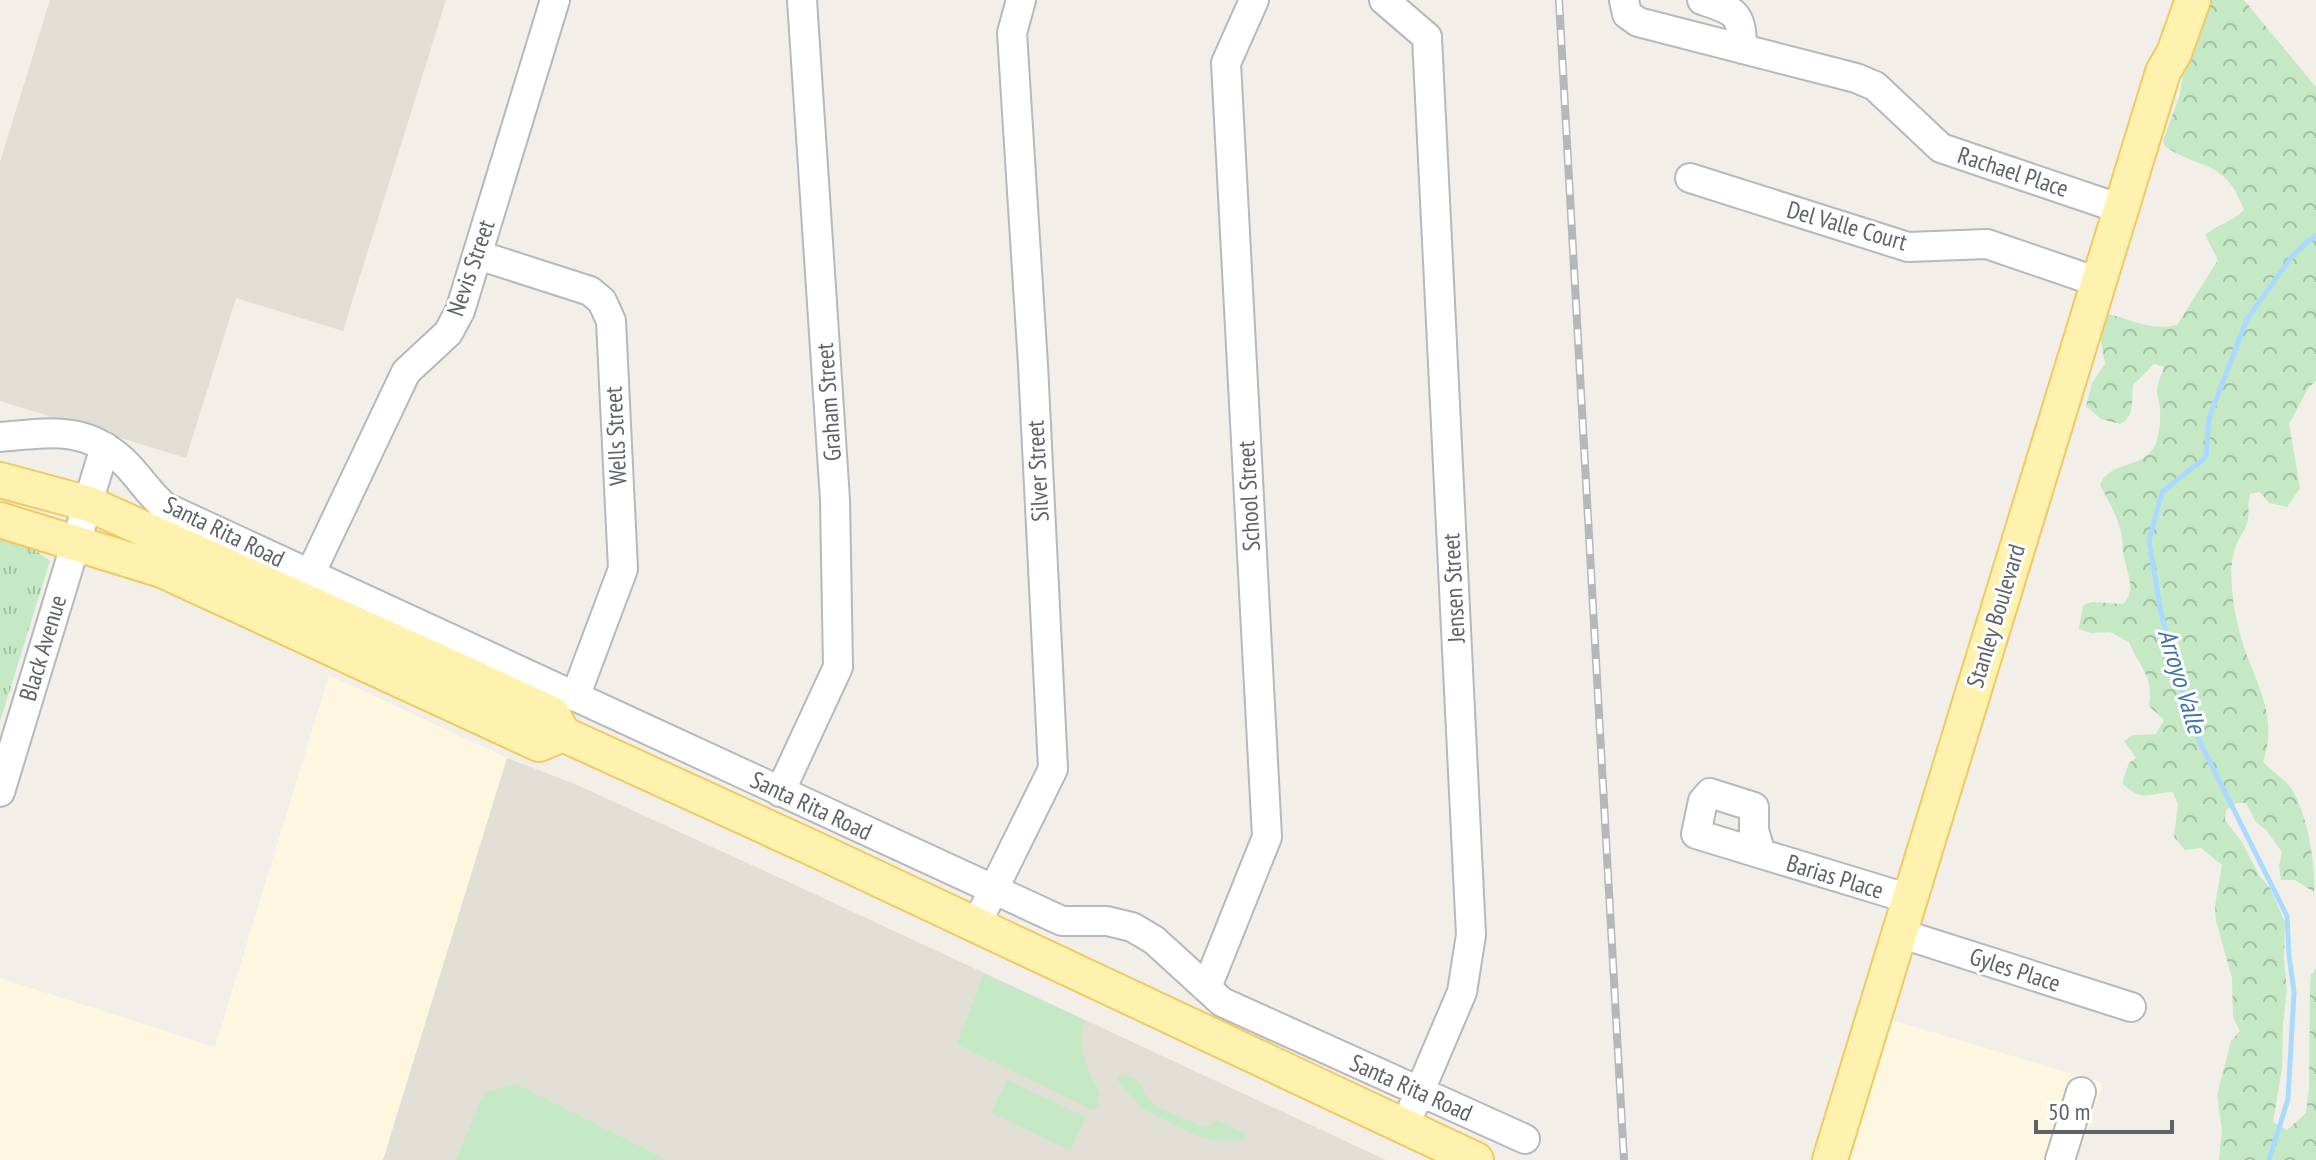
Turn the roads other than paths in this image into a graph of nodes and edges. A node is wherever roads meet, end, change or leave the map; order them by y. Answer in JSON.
{"nodes":[{"id":1,"x":555,"y":0,"type":"edge"},
{"id":2,"x":802,"y":0,"type":"edge"},
{"id":3,"x":1021,"y":0,"type":"edge"},
{"id":4,"x":1254,"y":0,"type":"edge"},
{"id":5,"x":1384,"y":0,"type":"edge"},
{"id":6,"x":1624,"y":0,"type":"edge"},
{"id":7,"x":1702,"y":0,"type":"edge"},
{"id":8,"x":2170,"y":0,"type":"edge"},
{"id":9,"x":2193,"y":0,"type":"edge"},
{"id":10,"x":1742,"y":49,"type":"junction"},
{"id":11,"x":2163,"y":72,"type":"junction"},
{"id":12,"x":1690,"y":178,"type":"dead end"},
{"id":13,"x":2121,"y":209,"type":"junction"},
{"id":14,"x":478,"y":255,"type":"junction"},
{"id":15,"x":2098,"y":282,"type":"junction"},
{"id":16,"x":0,"y":437,"type":"edge"},
{"id":17,"x":105,"y":447,"type":"junction"},
{"id":18,"x":0,"y":480,"type":"edge"},
{"id":19,"x":89,"y":504,"type":"junction"},
{"id":20,"x":0,"y":520,"type":"edge"},
{"id":21,"x":75,"y":543,"type":"junction"},
{"id":22,"x":305,"y":586,"type":"junction"},
{"id":23,"x":446,"y":665,"type":"junction"},
{"id":24,"x":432,"y":696,"type":"junction"},
{"id":25,"x":575,"y":697,"type":"junction"},
{"id":26,"x":563,"y":734,"type":"junction"},
{"id":27,"x":0,"y":792,"type":"edge"},
{"id":28,"x":780,"y":792,"type":"junction"},
{"id":29,"x":1761,"y":854,"type":"dead end"},
{"id":30,"x":993,"y":890,"type":"junction"},
{"id":31,"x":1910,"y":899,"type":"junction"},
{"id":32,"x":976,"y":925,"type":"junction"},
{"id":33,"x":1899,"y":933,"type":"junction"},
{"id":34,"x":1207,"y":987,"type":"junction"},
{"id":35,"x":2131,"y":1007,"type":"dead end"},
{"id":36,"x":2081,"y":1092,"type":"dead end"},
{"id":37,"x":1419,"y":1093,"type":"junction"},
{"id":38,"x":1404,"y":1126,"type":"junction"},
{"id":39,"x":1525,"y":1139,"type":"dead end"},
{"id":40,"x":1476,"y":1160,"type":"edge"},
{"id":41,"x":1830,"y":1160,"type":"edge"},
{"id":42,"x":2060,"y":1160,"type":"edge"}],
"edges":[{"from":1,"to":14,"type":"street","name":"Nevis Street"},
{"from":2,"to":28,"type":"street","name":"Graham Street"},
{"from":3,"to":30,"type":"street","name":"Silver Street"},
{"from":4,"to":34,"type":"street","name":"School Street"},
{"from":5,"to":37,"type":"street","name":"Jensen Street"},
{"from":6,"to":10,"type":"street","name":"Rachael Place"},
{"from":7,"to":10,"type":"street"},
{"from":8,"to":11,"type":"main road","name":"Stanley Boulevard"},
{"from":9,"to":11,"type":"main road","name":"Stanley Boulevard"},
{"from":10,"to":13,"type":"street","name":"Rachael Place"},
{"from":11,"to":13,"type":"main road","name":"Stanley Boulevard"},
{"from":12,"to":15,"type":"street","name":"Del Valle Court"},
{"from":13,"to":15,"type":"main road","name":"Stanley Boulevard"},
{"from":14,"to":22,"type":"street","name":"Nevis Street"},
{"from":14,"to":25,"type":"street","name":"Wells Street"},
{"from":15,"to":31,"type":"main road","name":"Stanley Boulevard"},
{"from":16,"to":17,"type":"street"},
{"from":17,"to":19,"type":"street","name":"Black Avenue"},
{"from":17,"to":22,"type":"street","name":"Santa Rita Road"},
{"from":18,"to":19,"type":"main road","name":"Santa Rita Road"},
{"from":19,"to":21,"type":"street","name":"Black Avenue"},
{"from":19,"to":22,"type":"main road","name":"Santa Rita Road"},
{"from":20,"to":21,"type":"main road"},
{"from":21,"to":24,"type":"main road"},
{"from":21,"to":27,"type":"street","name":"Black Avenue"},
{"from":22,"to":23,"type":"main road","name":"Santa Rita Road"},
{"from":22,"to":25,"type":"street","name":"Santa Rita Road"},
{"from":23,"to":24,"type":"main road"},
{"from":23,"to":26,"type":"main road","name":"Santa Rita Road"},
{"from":24,"to":26,"type":"main road"},
{"from":25,"to":28,"type":"street","name":"Santa Rita Road"},
{"from":26,"to":32,"type":"main road","name":"Santa Rita Road"},
{"from":28,"to":30,"type":"street","name":"Santa Rita Road"},
{"from":29,"to":31,"type":"street","name":"Barias Place"},
{"from":30,"to":32,"type":"street","name":"Silver Street"},
{"from":30,"to":34,"type":"street","name":"Santa Rita Road"},
{"from":31,"to":33,"type":"main road","name":"Stanley Boulevard"},
{"from":32,"to":38,"type":"main road","name":"Santa Rita Road"},
{"from":33,"to":35,"type":"street","name":"Gyles Place"},
{"from":33,"to":41,"type":"main road","name":"Stanley Boulevard"},
{"from":34,"to":37,"type":"street","name":"Santa Rita Road"},
{"from":36,"to":42,"type":"street"},
{"from":37,"to":38,"type":"street","name":"Jensen Street"},
{"from":37,"to":39,"type":"street","name":"Santa Rita Road"},
{"from":38,"to":40,"type":"main road","name":"Santa Rita Road"}]}
